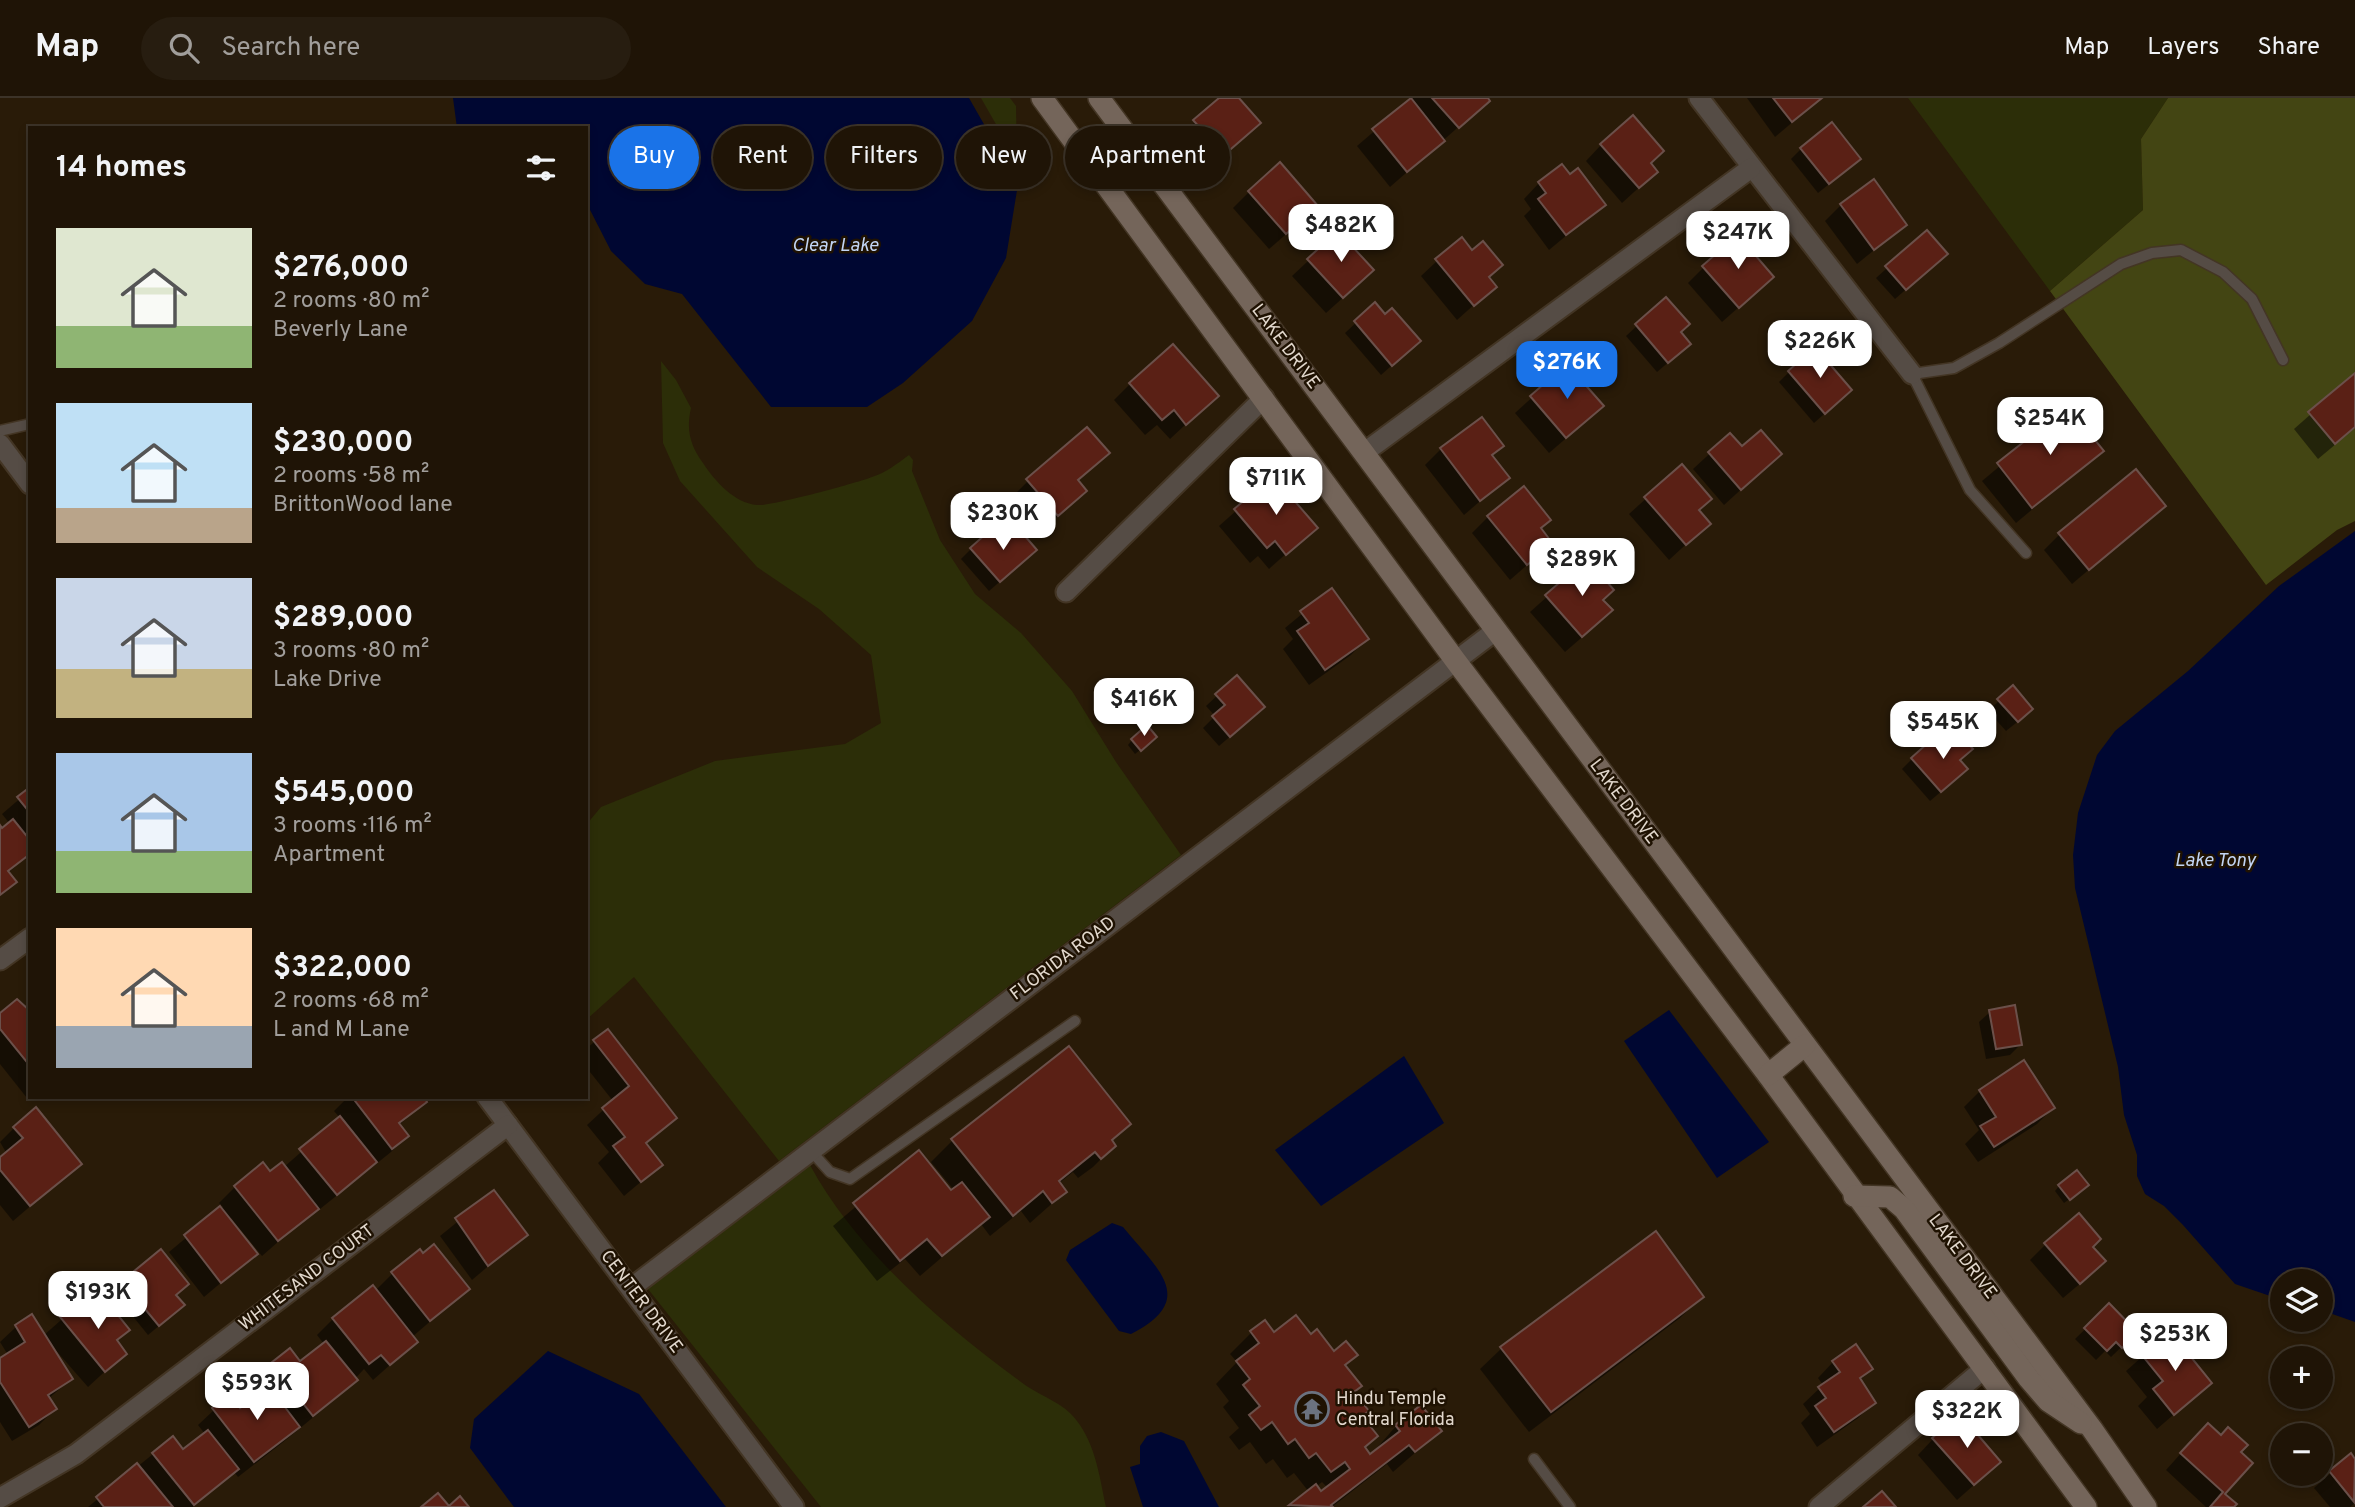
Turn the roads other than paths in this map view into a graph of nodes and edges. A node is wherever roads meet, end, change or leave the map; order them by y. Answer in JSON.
{"nodes":[{"id":1,"x":1042,"y":98,"type":"edge"},
{"id":2,"x":1098,"y":98,"type":"edge"},
{"id":3,"x":1699,"y":98,"type":"edge"},
{"id":4,"x":1751,"y":168,"type":"junction"},
{"id":5,"x":2283,"y":360,"type":"dead end"},
{"id":6,"x":1912,"y":374,"type":"junction"},
{"id":7,"x":1264,"y":398,"type":"junction"},
{"id":8,"x":28,"y":419,"type":"edge"},
{"id":9,"x":28,"y":424,"type":"edge"},
{"id":10,"x":14,"y":426,"type":"junction"},
{"id":11,"x":0,"y":431,"type":"edge"},
{"id":12,"x":0,"y":444,"type":"edge"},
{"id":13,"x":1365,"y":452,"type":"junction"},
{"id":14,"x":28,"y":481,"type":"edge"},
{"id":15,"x":2026,"y":553,"type":"dead end"},
{"id":16,"x":1066,"y":592,"type":"dead end"},
{"id":17,"x":1495,"y":631,"type":"junction"},
{"id":18,"x":1455,"y":660,"type":"junction"},
{"id":19,"x":28,"y":939,"type":"edge"},
{"id":20,"x":0,"y":960,"type":"edge"},
{"id":21,"x":1075,"y":1021,"type":"dead end"},
{"id":22,"x":1805,"y":1045,"type":"junction"},
{"id":23,"x":1768,"y":1075,"type":"junction"},
{"id":24,"x":488,"y":1099,"type":"edge"},
{"id":25,"x":508,"y":1125,"type":"junction"},
{"id":26,"x":811,"y":1151,"type":"junction"},
{"id":27,"x":1854,"y":1196,"type":"junction"},
{"id":28,"x":631,"y":1288,"type":"junction"},
{"id":29,"x":1985,"y":1368,"type":"junction"},
{"id":30,"x":2092,"y":1429,"type":"junction"},
{"id":31,"x":1534,"y":1459,"type":"dead end"},
{"id":32,"x":0,"y":1498,"type":"edge"},
{"id":33,"x":794,"y":1507,"type":"edge"},
{"id":34,"x":1570,"y":1507,"type":"edge"},
{"id":35,"x":1819,"y":1507,"type":"edge"},
{"id":36,"x":2086,"y":1507,"type":"edge"},
{"id":37,"x":2146,"y":1507,"type":"edge"}],
"edges":[{"from":1,"to":7,"type":"main road"},
{"from":2,"to":13,"type":"main road","name":"LAKE DRIVE"},
{"from":3,"to":4,"type":"street"},
{"from":4,"to":6,"type":"street"},
{"from":4,"to":13,"type":"street"},
{"from":5,"to":6,"type":"lane"},
{"from":6,"to":15,"type":"lane"},
{"from":7,"to":16,"type":"street"},
{"from":7,"to":18,"type":"main road"},
{"from":8,"to":10,"type":"lane"},
{"from":9,"to":10,"type":"lane"},
{"from":10,"to":11,"type":"lane"},
{"from":12,"to":14,"type":"street"},
{"from":13,"to":17,"type":"main road","name":"LAKE DRIVE"},
{"from":17,"to":18,"type":"street","name":"FLORIDA ROAD"},
{"from":17,"to":22,"type":"main road","name":"LAKE DRIVE"},
{"from":18,"to":23,"type":"main road"},
{"from":18,"to":26,"type":"street","name":"FLORIDA ROAD"},
{"from":19,"to":20,"type":"street"},
{"from":21,"to":26,"type":"lane"},
{"from":22,"to":23,"type":"main road"},
{"from":22,"to":30,"type":"main road","name":"LAKE DRIVE"},
{"from":23,"to":27,"type":"main road"},
{"from":24,"to":25,"type":"street","name":"CENTER DRIVE"},
{"from":25,"to":28,"type":"street","name":"CENTER DRIVE"},
{"from":25,"to":32,"type":"street","name":"WHITESAND COURT"},
{"from":26,"to":28,"type":"street","name":"FLORIDA ROAD"},
{"from":27,"to":29,"type":"main road"},
{"from":27,"to":30,"type":"main road"},
{"from":28,"to":33,"type":"street","name":"CENTER DRIVE"},
{"from":29,"to":35,"type":"street"},
{"from":29,"to":36,"type":"main road"},
{"from":30,"to":37,"type":"main road","name":"LAKE DRIVE"},
{"from":31,"to":34,"type":"lane"}]}
